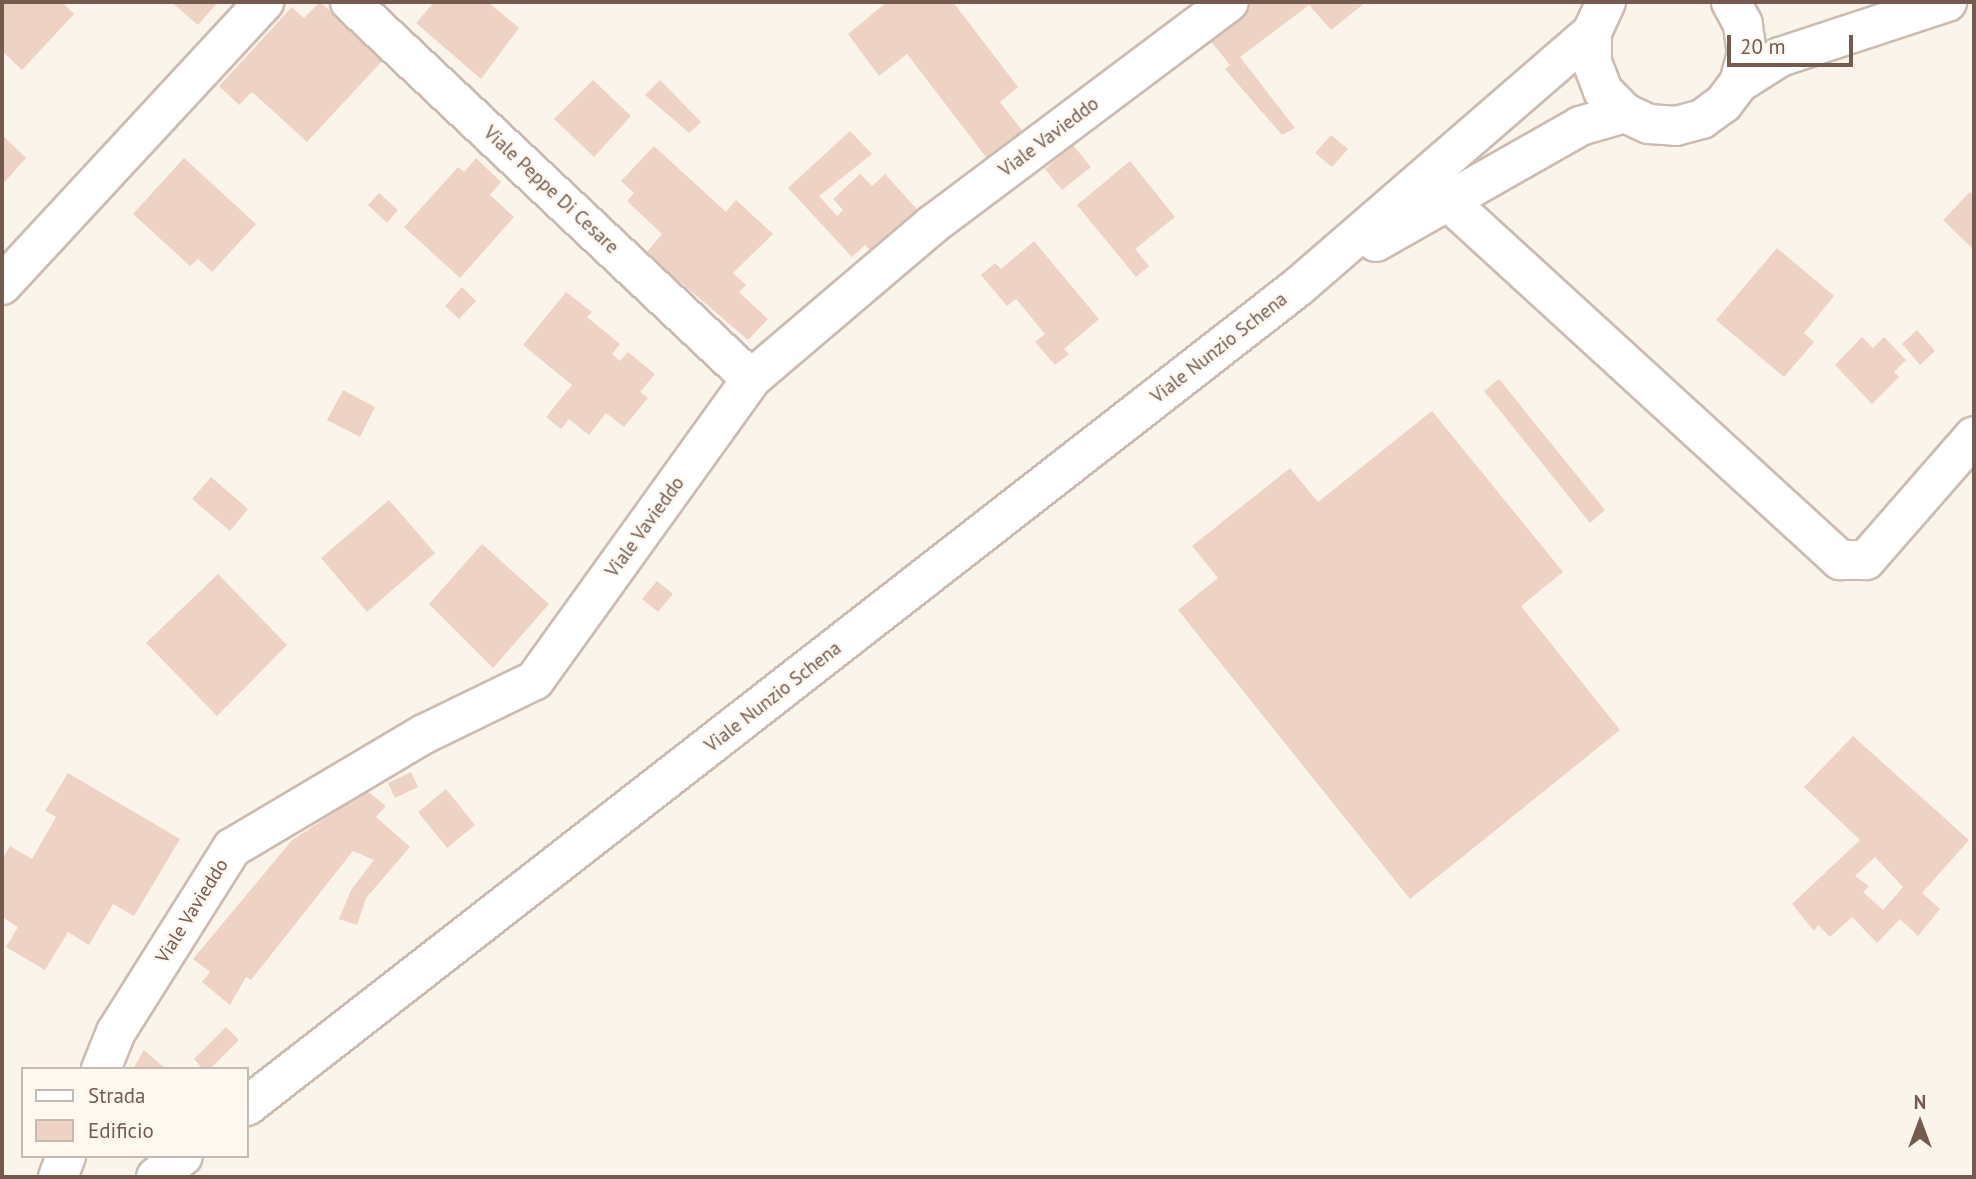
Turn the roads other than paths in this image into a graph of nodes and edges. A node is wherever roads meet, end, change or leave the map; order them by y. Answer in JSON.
{"nodes":[{"id":1,"x":264,"y":2,"type":"edge"},
{"id":2,"x":350,"y":2,"type":"edge"},
{"id":3,"x":1229,"y":2,"type":"edge"},
{"id":4,"x":1731,"y":2,"type":"edge"},
{"id":5,"x":1947,"y":2,"type":"edge"},
{"id":6,"x":1599,"y":17,"type":"edge"},
{"id":7,"x":1739,"y":83,"type":"junction"},
{"id":8,"x":1625,"y":113,"type":"junction"},
{"id":9,"x":1448,"y":201,"type":"junction"},
{"id":10,"x":2,"y":285,"type":"edge"},
{"id":11,"x":1298,"y":287,"type":"junction"},
{"id":12,"x":751,"y":379,"type":"junction"},
{"id":13,"x":1974,"y":436,"type":"edge"},
{"id":14,"x":102,"y":1067,"type":"edge"},
{"id":15,"x":248,"y":1105,"type":"edge"},
{"id":16,"x":65,"y":1158,"type":"edge"},
{"id":17,"x":180,"y":1158,"type":"edge"},
{"id":18,"x":58,"y":1177,"type":"edge"},
{"id":19,"x":156,"y":1177,"type":"edge"}],
"edges":[{"from":1,"to":10,"type":"street"},
{"from":2,"to":12,"type":"street","name":"Viale Peppe Di Cesare"},
{"from":3,"to":12,"type":"street","name":"Viale Vavieddo"},
{"from":4,"to":7,"type":"street"},
{"from":5,"to":7,"type":"street"},
{"from":6,"to":8,"type":"street"},
{"from":6,"to":11,"type":"street","name":"Viale Nunzio Schena"},
{"from":7,"to":8,"type":"street"},
{"from":8,"to":9,"type":"street","name":"Viale Nunzio Schena"},
{"from":9,"to":11,"type":"street","name":"Viale Nunzio Schena"},
{"from":9,"to":13,"type":"street"},
{"from":11,"to":15,"type":"street","name":"Viale Nunzio Schena"},
{"from":12,"to":14,"type":"street","name":"Viale Vavieddo"},
{"from":16,"to":18,"type":"street"},
{"from":17,"to":19,"type":"street"}]}
